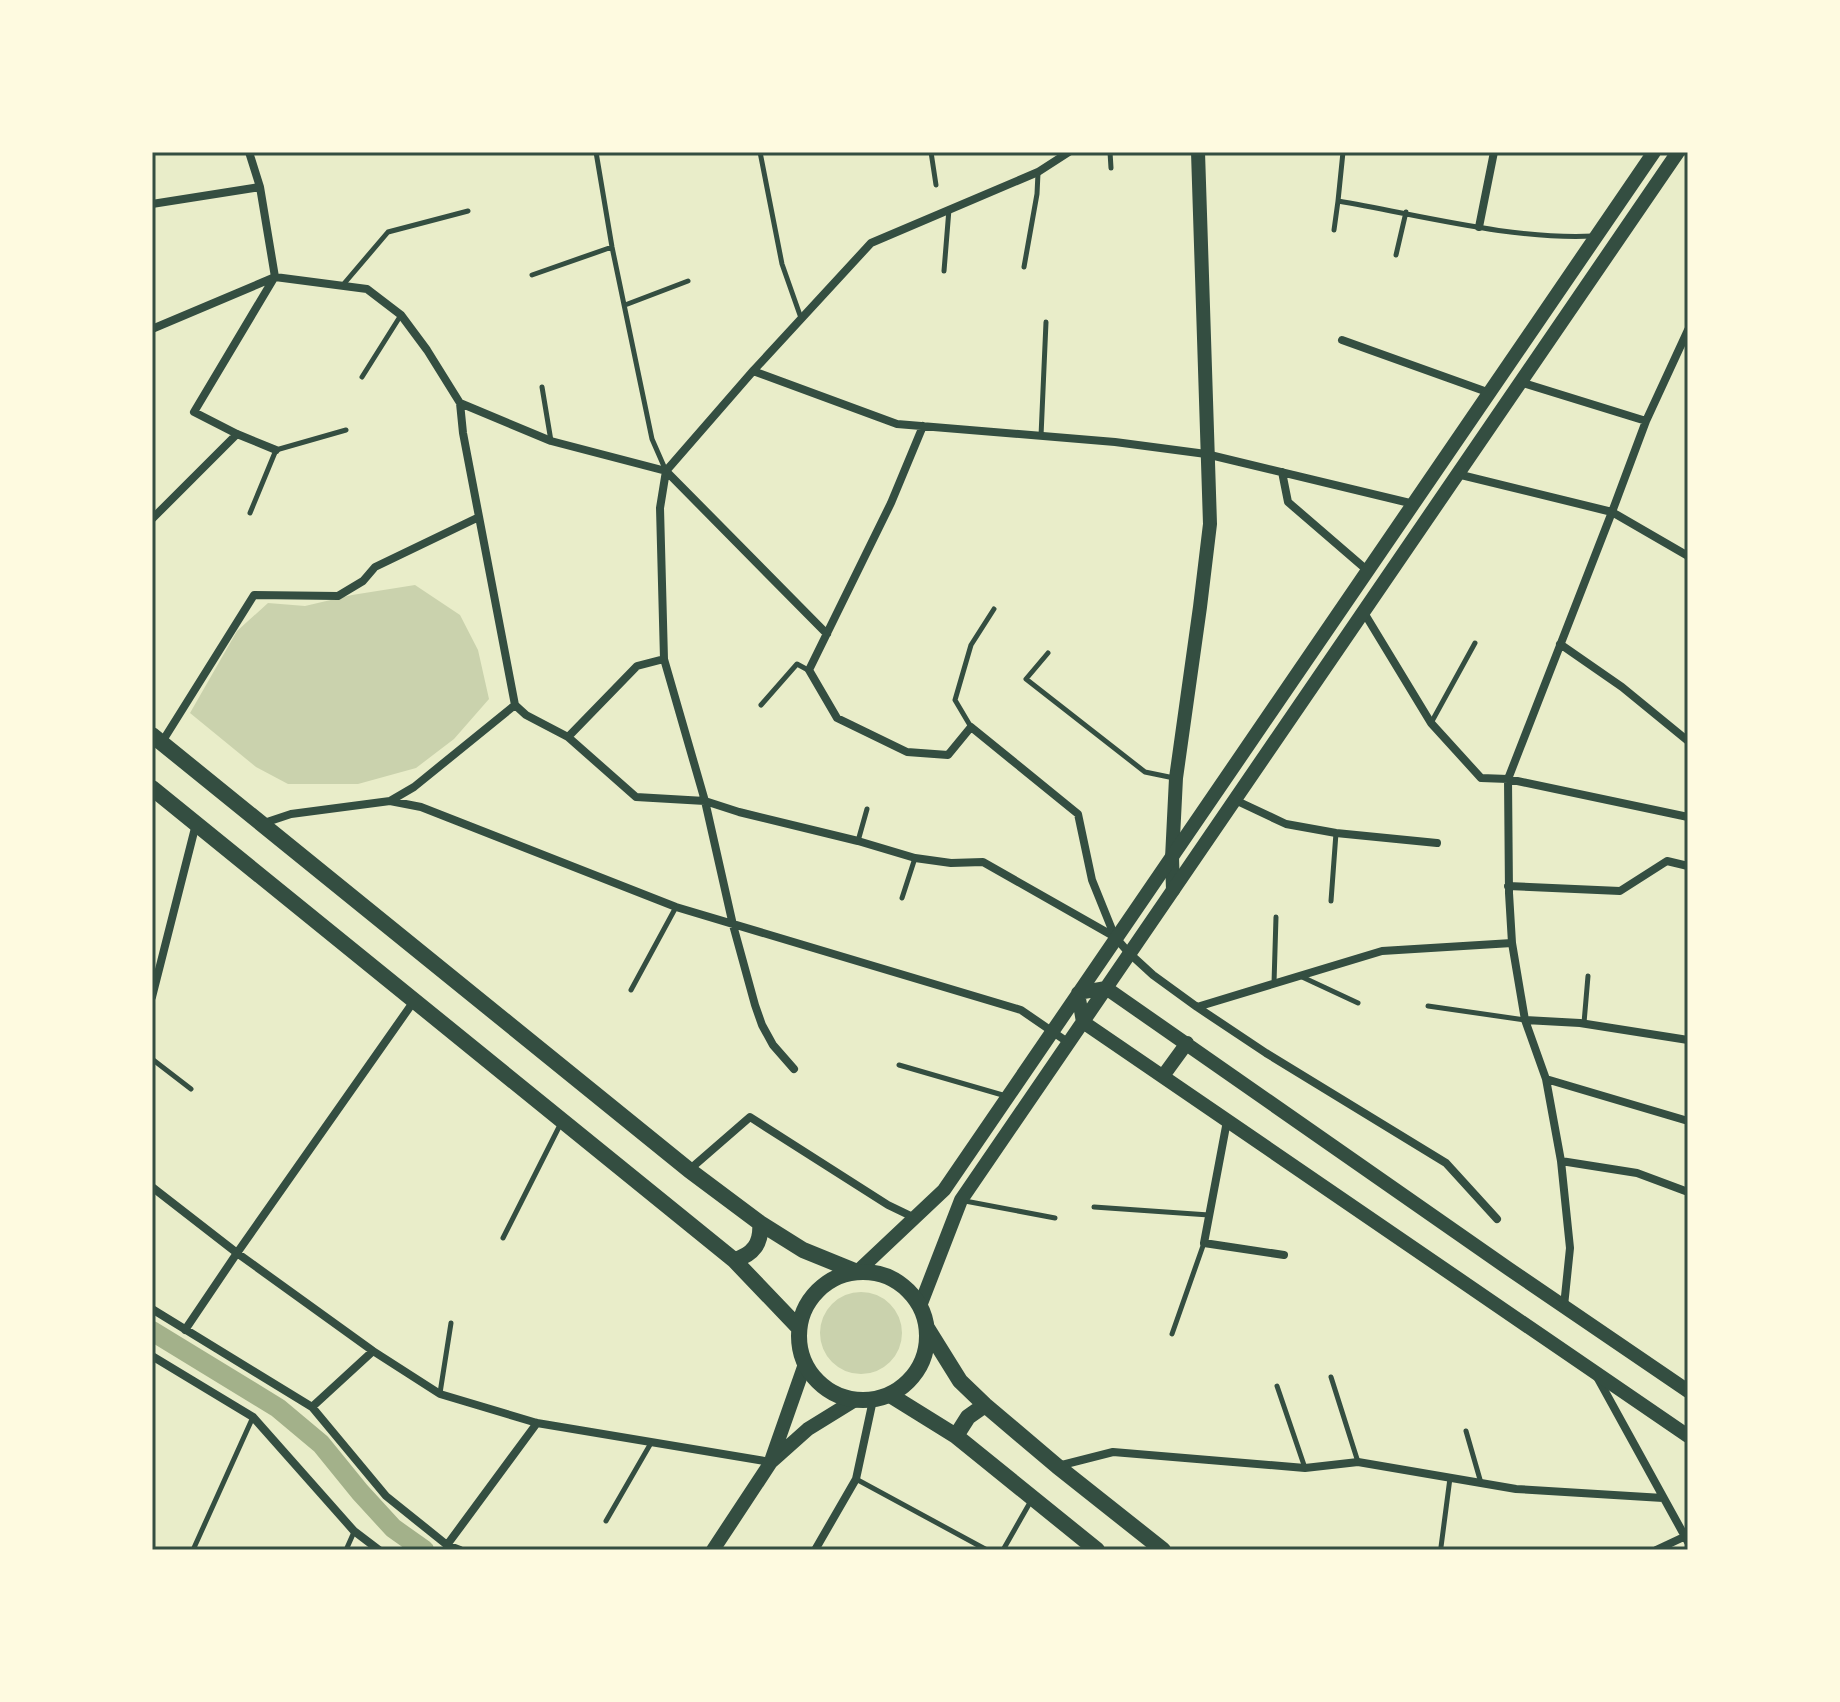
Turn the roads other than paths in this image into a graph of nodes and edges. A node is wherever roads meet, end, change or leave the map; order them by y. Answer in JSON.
{"nodes":[{"id":1,"x":249,"y":152,"type":"edge"},
{"id":2,"x":596,"y":152,"type":"edge"},
{"id":3,"x":760,"y":152,"type":"edge"},
{"id":4,"x":931,"y":152,"type":"edge"},
{"id":5,"x":1069,"y":152,"type":"edge"},
{"id":6,"x":1110,"y":152,"type":"edge"},
{"id":7,"x":1198,"y":152,"type":"edge"},
{"id":8,"x":1343,"y":152,"type":"edge"},
{"id":9,"x":1494,"y":152,"type":"edge"},
{"id":10,"x":1654,"y":152,"type":"edge"},
{"id":11,"x":1678,"y":152,"type":"edge"},
{"id":12,"x":1111,"y":168,"type":"dead end"},
{"id":13,"x":1038,"y":172,"type":"junction"},
{"id":14,"x":936,"y":185,"type":"dead end"},
{"id":15,"x":260,"y":187,"type":"junction"},
{"id":16,"x":1338,"y":201,"type":"junction"},
{"id":17,"x":152,"y":204,"type":"edge"},
{"id":18,"x":949,"y":209,"type":"junction"},
{"id":19,"x":468,"y":211,"type":"dead end"},
{"id":20,"x":1406,"y":212,"type":"junction"},
{"id":21,"x":1479,"y":227,"type":"junction"},
{"id":22,"x":1334,"y":230,"type":"dead end"},
{"id":23,"x":1597,"y":235,"type":"junction"},
{"id":24,"x":612,"y":247,"type":"junction"},
{"id":25,"x":1396,"y":255,"type":"dead end"},
{"id":26,"x":1024,"y":267,"type":"dead end"},
{"id":27,"x":944,"y":271,"type":"dead end"},
{"id":28,"x":532,"y":275,"type":"dead end"},
{"id":29,"x":275,"y":277,"type":"junction"},
{"id":30,"x":688,"y":281,"type":"dead end"},
{"id":31,"x":342,"y":286,"type":"junction"},
{"id":32,"x":625,"y":305,"type":"junction"},
{"id":33,"x":401,"y":315,"type":"junction"},
{"id":34,"x":801,"y":319,"type":"junction"},
{"id":35,"x":1046,"y":322,"type":"dead end"},
{"id":36,"x":152,"y":329,"type":"edge"},
{"id":37,"x":1688,"y":330,"type":"edge"},
{"id":38,"x":1342,"y":340,"type":"dead end"},
{"id":39,"x":753,"y":371,"type":"junction"},
{"id":40,"x":362,"y":377,"type":"dead end"},
{"id":41,"x":1520,"y":382,"type":"junction"},
{"id":42,"x":542,"y":387,"type":"dead end"},
{"id":43,"x":1490,"y":393,"type":"junction"},
{"id":44,"x":460,"y":403,"type":"junction"},
{"id":45,"x":1646,"y":421,"type":"junction"},
{"id":46,"x":923,"y":426,"type":"junction"},
{"id":47,"x":346,"y":430,"type":"dead end"},
{"id":48,"x":237,"y":434,"type":"junction"},
{"id":49,"x":1041,"y":436,"type":"junction"},
{"id":50,"x":551,"y":441,"type":"junction"},
{"id":51,"x":276,"y":450,"type":"junction"},
{"id":52,"x":1206,"y":454,"type":"junction"},
{"id":53,"x":666,"y":471,"type":"junction"},
{"id":54,"x":1282,"y":472,"type":"junction"},
{"id":55,"x":1457,"y":474,"type":"junction"},
{"id":56,"x":1414,"y":504,"type":"junction"},
{"id":57,"x":1612,"y":512,"type":"junction"},
{"id":58,"x":250,"y":513,"type":"dead end"},
{"id":59,"x":479,"y":517,"type":"junction"},
{"id":60,"x":152,"y":519,"type":"edge"},
{"id":61,"x":1688,"y":556,"type":"edge"},
{"id":62,"x":1368,"y":571,"type":"junction"},
{"id":63,"x":994,"y":609,"type":"dead end"},
{"id":64,"x":1363,"y":611,"type":"junction"},
{"id":65,"x":827,"y":634,"type":"junction"},
{"id":66,"x":1475,"y":643,"type":"dead end"},
{"id":67,"x":1560,"y":644,"type":"junction"},
{"id":68,"x":1048,"y":653,"type":"dead end"},
{"id":69,"x":664,"y":659,"type":"junction"},
{"id":70,"x":809,"y":670,"type":"junction"},
{"id":71,"x":515,"y":705,"type":"junction"},
{"id":72,"x":761,"y":705,"type":"dead end"},
{"id":73,"x":1431,"y":723,"type":"junction"},
{"id":74,"x":971,"y":727,"type":"junction"},
{"id":75,"x":568,"y":737,"type":"junction"},
{"id":76,"x":156,"y":739,"type":"edge"},
{"id":77,"x":1688,"y":741,"type":"edge"},
{"id":78,"x":1176,"y":778,"type":"junction"},
{"id":79,"x":1508,"y":779,"type":"junction"},
{"id":80,"x":152,"y":788,"type":"edge"},
{"id":81,"x":1235,"y":800,"type":"junction"},
{"id":82,"x":390,"y":801,"type":"junction"},
{"id":83,"x":705,"y":801,"type":"junction"},
{"id":84,"x":867,"y":809,"type":"dead end"},
{"id":85,"x":1688,"y":817,"type":"edge"},
{"id":86,"x":196,"y":823,"type":"junction"},
{"id":87,"x":261,"y":824,"type":"junction"},
{"id":88,"x":1336,"y":833,"type":"junction"},
{"id":89,"x":858,"y":841,"type":"junction"},
{"id":90,"x":1437,"y":843,"type":"dead end"},
{"id":91,"x":915,"y":858,"type":"junction"},
{"id":92,"x":1172,"y":858,"type":"junction"},
{"id":93,"x":1688,"y":866,"type":"edge"},
{"id":94,"x":1508,"y":886,"type":"junction"},
{"id":95,"x":1173,"y":890,"type":"junction"},
{"id":96,"x":902,"y":898,"type":"dead end"},
{"id":97,"x":1331,"y":901,"type":"dead end"},
{"id":98,"x":676,"y":907,"type":"junction"},
{"id":99,"x":1276,"y":917,"type":"dead end"},
{"id":100,"x":733,"y":925,"type":"junction"},
{"id":101,"x":1115,"y":937,"type":"junction"},
{"id":102,"x":1512,"y":943,"type":"junction"},
{"id":103,"x":1129,"y":953,"type":"junction"},
{"id":104,"x":1299,"y":976,"type":"junction"},
{"id":105,"x":1588,"y":976,"type":"dead end"},
{"id":106,"x":1274,"y":983,"type":"junction"},
{"id":107,"x":1106,"y":988,"type":"junction"},
{"id":108,"x":631,"y":990,"type":"dead end"},
{"id":109,"x":1078,"y":993,"type":"junction"},
{"id":110,"x":152,"y":997,"type":"edge"},
{"id":111,"x":414,"y":1000,"type":"junction"},
{"id":112,"x":1358,"y":1003,"type":"dead end"},
{"id":113,"x":1428,"y":1006,"type":"dead end"},
{"id":114,"x":1197,"y":1007,"type":"junction"},
{"id":115,"x":1525,"y":1020,"type":"junction"},
{"id":116,"x":1083,"y":1022,"type":"junction"},
{"id":117,"x":1584,"y":1024,"type":"junction"},
{"id":118,"x":1054,"y":1031,"type":"junction"},
{"id":119,"x":1688,"y":1040,"type":"edge"},
{"id":120,"x":1069,"y":1043,"type":"junction"},
{"id":121,"x":1187,"y":1043,"type":"junction"},
{"id":122,"x":152,"y":1059,"type":"edge"},
{"id":123,"x":899,"y":1065,"type":"dead end"},
{"id":124,"x":794,"y":1069,"type":"dead end"},
{"id":125,"x":1163,"y":1076,"type":"junction"},
{"id":126,"x":1546,"y":1079,"type":"junction"},
{"id":127,"x":191,"y":1089,"type":"dead end"},
{"id":128,"x":1008,"y":1097,"type":"junction"},
{"id":129,"x":562,"y":1120,"type":"junction"},
{"id":130,"x":1227,"y":1120,"type":"junction"},
{"id":131,"x":1688,"y":1121,"type":"edge"},
{"id":132,"x":1561,"y":1161,"type":"junction"},
{"id":133,"x":689,"y":1170,"type":"junction"},
{"id":134,"x":152,"y":1187,"type":"edge"},
{"id":135,"x":1688,"y":1192,"type":"edge"},
{"id":136,"x":961,"y":1200,"type":"junction"},
{"id":137,"x":1094,"y":1207,"type":"dead end"},
{"id":138,"x":1209,"y":1215,"type":"junction"},
{"id":139,"x":915,"y":1218,"type":"junction"},
{"id":140,"x":1055,"y":1218,"type":"dead end"},
{"id":141,"x":1497,"y":1219,"type":"dead end"},
{"id":142,"x":760,"y":1223,"type":"junction"},
{"id":143,"x":503,"y":1238,"type":"dead end"},
{"id":144,"x":1204,"y":1243,"type":"junction"},
{"id":145,"x":237,"y":1253,"type":"junction"},
{"id":146,"x":1284,"y":1255,"type":"dead end"},
{"id":147,"x":734,"y":1260,"type":"junction"},
{"id":148,"x":857,"y":1272,"type":"junction"},
{"id":149,"x":920,"y":1306,"type":"junction"},
{"id":150,"x":1564,"y":1306,"type":"junction"},
{"id":151,"x":152,"y":1309,"type":"edge"},
{"id":152,"x":451,"y":1323,"type":"dead end"},
{"id":153,"x":799,"y":1328,"type":"junction"},
{"id":154,"x":927,"y":1328,"type":"junction"},
{"id":155,"x":185,"y":1330,"type":"junction"},
{"id":156,"x":1172,"y":1334,"type":"dead end"},
{"id":157,"x":373,"y":1351,"type":"junction"},
{"id":158,"x":152,"y":1356,"type":"edge"},
{"id":159,"x":805,"y":1364,"type":"junction"},
{"id":160,"x":1594,"y":1371,"type":"junction"},
{"id":161,"x":1331,"y":1377,"type":"dead end"},
{"id":162,"x":1277,"y":1386,"type":"dead end"},
{"id":163,"x":1688,"y":1391,"type":"edge"},
{"id":164,"x":440,"y":1394,"type":"junction"},
{"id":165,"x":890,"y":1395,"type":"junction"},
{"id":166,"x":855,"y":1400,"type":"junction"},
{"id":167,"x":873,"y":1400,"type":"junction"},
{"id":168,"x":985,"y":1405,"type":"junction"},
{"id":169,"x":312,"y":1407,"type":"junction"},
{"id":170,"x":253,"y":1417,"type":"junction"},
{"id":171,"x":537,"y":1423,"type":"junction"},
{"id":172,"x":1466,"y":1431,"type":"dead end"},
{"id":173,"x":956,"y":1436,"type":"junction"},
{"id":174,"x":1688,"y":1436,"type":"edge"},
{"id":175,"x":651,"y":1443,"type":"junction"},
{"id":176,"x":774,"y":1460,"type":"junction"},
{"id":177,"x":1358,"y":1462,"type":"junction"},
{"id":178,"x":1057,"y":1466,"type":"junction"},
{"id":179,"x":1305,"y":1468,"type":"junction"},
{"id":180,"x":1450,"y":1478,"type":"junction"},
{"id":181,"x":856,"y":1479,"type":"junction"},
{"id":182,"x":1481,"y":1483,"type":"junction"},
{"id":183,"x":1033,"y":1498,"type":"junction"},
{"id":184,"x":1663,"y":1498,"type":"junction"},
{"id":185,"x":606,"y":1521,"type":"dead end"},
{"id":186,"x":354,"y":1531,"type":"junction"},
{"id":187,"x":1687,"y":1538,"type":"edge"},
{"id":188,"x":447,"y":1545,"type":"junction"},
{"id":189,"x":1441,"y":1547,"type":"dead end"},
{"id":190,"x":193,"y":1550,"type":"edge"},
{"id":191,"x":346,"y":1550,"type":"edge"},
{"id":192,"x":379,"y":1550,"type":"edge"},
{"id":193,"x":460,"y":1550,"type":"edge"},
{"id":194,"x":713,"y":1550,"type":"edge"},
{"id":195,"x":815,"y":1550,"type":"edge"},
{"id":196,"x":987,"y":1550,"type":"edge"},
{"id":197,"x":1003,"y":1550,"type":"edge"},
{"id":198,"x":1097,"y":1550,"type":"edge"},
{"id":199,"x":1163,"y":1550,"type":"edge"},
{"id":200,"x":1656,"y":1550,"type":"edge"}],
"edges":[{"from":1,"to":15,"type":"street"},
{"from":2,"to":24,"type":"lane"},
{"from":3,"to":34,"type":"lane"},
{"from":4,"to":14,"type":"lane"},
{"from":5,"to":13,"type":"street"},
{"from":6,"to":12,"type":"lane"},
{"from":7,"to":52,"type":"main road"},
{"from":8,"to":16,"type":"lane"},
{"from":9,"to":21,"type":"street"},
{"from":10,"to":23,"type":"main road"},
{"from":11,"to":41,"type":"main road"},
{"from":13,"to":18,"type":"street"},
{"from":13,"to":26,"type":"lane"},
{"from":15,"to":17,"type":"street"},
{"from":15,"to":29,"type":"street"},
{"from":16,"to":20,"type":"lane"},
{"from":16,"to":22,"type":"lane"},
{"from":18,"to":27,"type":"lane"},
{"from":18,"to":34,"type":"street"},
{"from":19,"to":31,"type":"lane"},
{"from":20,"to":21,"type":"lane"},
{"from":20,"to":25,"type":"lane"},
{"from":21,"to":23,"type":"lane"},
{"from":23,"to":43,"type":"main road"},
{"from":24,"to":28,"type":"lane"},
{"from":24,"to":32,"type":"lane"},
{"from":29,"to":31,"type":"street"},
{"from":29,"to":36,"type":"street"},
{"from":29,"to":48,"type":"street"},
{"from":30,"to":32,"type":"lane"},
{"from":31,"to":33,"type":"street"},
{"from":32,"to":53,"type":"lane"},
{"from":33,"to":40,"type":"lane"},
{"from":33,"to":44,"type":"street"},
{"from":34,"to":39,"type":"street"},
{"from":35,"to":49,"type":"lane"},
{"from":37,"to":45,"type":"street"},
{"from":38,"to":43,"type":"street"},
{"from":39,"to":46,"type":"street"},
{"from":39,"to":53,"type":"street"},
{"from":41,"to":45,"type":"street"},
{"from":41,"to":55,"type":"main road"},
{"from":42,"to":50,"type":"lane"},
{"from":43,"to":56,"type":"main road"},
{"from":44,"to":50,"type":"street"},
{"from":44,"to":59,"type":"street"},
{"from":45,"to":57,"type":"street"},
{"from":46,"to":49,"type":"street"},
{"from":46,"to":65,"type":"street"},
{"from":47,"to":51,"type":"lane"},
{"from":48,"to":51,"type":"street"},
{"from":48,"to":60,"type":"street"},
{"from":49,"to":52,"type":"street"},
{"from":50,"to":53,"type":"street"},
{"from":51,"to":58,"type":"lane"},
{"from":52,"to":54,"type":"street"},
{"from":52,"to":78,"type":"main road"},
{"from":53,"to":65,"type":"street"},
{"from":53,"to":69,"type":"street"},
{"from":54,"to":56,"type":"street"},
{"from":54,"to":62,"type":"street"},
{"from":55,"to":57,"type":"street"},
{"from":55,"to":64,"type":"main road"},
{"from":56,"to":62,"type":"main road"},
{"from":57,"to":61,"type":"street"},
{"from":57,"to":67,"type":"street"},
{"from":59,"to":71,"type":"street"},
{"from":59,"to":76,"type":"street"},
{"from":62,"to":92,"type":"main road"},
{"from":63,"to":74,"type":"lane"},
{"from":64,"to":73,"type":"street"},
{"from":64,"to":81,"type":"main road"},
{"from":65,"to":70,"type":"street"},
{"from":66,"to":73,"type":"lane"},
{"from":67,"to":77,"type":"street"},
{"from":67,"to":79,"type":"street"},
{"from":68,"to":78,"type":"lane"},
{"from":69,"to":75,"type":"street"},
{"from":69,"to":83,"type":"street"},
{"from":70,"to":72,"type":"lane"},
{"from":70,"to":74,"type":"street"},
{"from":71,"to":75,"type":"street"},
{"from":71,"to":82,"type":"street"},
{"from":73,"to":79,"type":"street"},
{"from":74,"to":101,"type":"street"},
{"from":75,"to":83,"type":"street"},
{"from":76,"to":87,"type":"main road"},
{"from":78,"to":92,"type":"main road"},
{"from":79,"to":85,"type":"street"},
{"from":79,"to":94,"type":"street"},
{"from":80,"to":86,"type":"main road"},
{"from":81,"to":88,"type":"street"},
{"from":81,"to":95,"type":"main road"},
{"from":82,"to":87,"type":"street"},
{"from":82,"to":98,"type":"street"},
{"from":83,"to":89,"type":"street"},
{"from":83,"to":100,"type":"street"},
{"from":84,"to":89,"type":"lane"},
{"from":86,"to":110,"type":"street"},
{"from":86,"to":111,"type":"main road"},
{"from":87,"to":133,"type":"main road"},
{"from":88,"to":90,"type":"street"},
{"from":88,"to":97,"type":"lane"},
{"from":89,"to":91,"type":"street"},
{"from":91,"to":96,"type":"lane"},
{"from":91,"to":101,"type":"street"},
{"from":92,"to":95,"type":"main road"},
{"from":92,"to":101,"type":"main road"},
{"from":93,"to":94,"type":"street"},
{"from":94,"to":102,"type":"street"},
{"from":95,"to":103,"type":"main road"},
{"from":98,"to":100,"type":"street"},
{"from":98,"to":108,"type":"lane"},
{"from":99,"to":106,"type":"lane"},
{"from":100,"to":118,"type":"street"},
{"from":100,"to":124,"type":"street"},
{"from":101,"to":103,"type":"street"},
{"from":101,"to":109,"type":"main road"},
{"from":102,"to":104,"type":"street"},
{"from":102,"to":115,"type":"street"},
{"from":103,"to":107,"type":"main road"},
{"from":103,"to":114,"type":"street"},
{"from":104,"to":106,"type":"street"},
{"from":104,"to":112,"type":"lane"},
{"from":105,"to":117,"type":"lane"},
{"from":106,"to":114,"type":"street"},
{"from":107,"to":109,"type":"main road"},
{"from":107,"to":116,"type":"main road"},
{"from":107,"to":121,"type":"main road"},
{"from":109,"to":116,"type":"main road"},
{"from":109,"to":118,"type":"main road"},
{"from":111,"to":129,"type":"main road"},
{"from":111,"to":145,"type":"street"},
{"from":113,"to":115,"type":"lane"},
{"from":114,"to":141,"type":"street"},
{"from":115,"to":117,"type":"street"},
{"from":115,"to":126,"type":"street"},
{"from":116,"to":120,"type":"main road"},
{"from":116,"to":125,"type":"main road"},
{"from":117,"to":119,"type":"street"},
{"from":118,"to":120,"type":"street"},
{"from":118,"to":128,"type":"main road"},
{"from":120,"to":136,"type":"main road"},
{"from":121,"to":125,"type":"main road"},
{"from":121,"to":150,"type":"main road"},
{"from":122,"to":127,"type":"lane"},
{"from":123,"to":128,"type":"lane"},
{"from":125,"to":130,"type":"main road"},
{"from":126,"to":131,"type":"street"},
{"from":126,"to":132,"type":"street"},
{"from":128,"to":139,"type":"main road"},
{"from":129,"to":143,"type":"lane"},
{"from":129,"to":147,"type":"main road"},
{"from":130,"to":138,"type":"street"},
{"from":130,"to":160,"type":"main road"},
{"from":132,"to":135,"type":"street"},
{"from":132,"to":150,"type":"street"},
{"from":133,"to":139,"type":"street"},
{"from":133,"to":142,"type":"main road"},
{"from":134,"to":145,"type":"street"},
{"from":136,"to":140,"type":"lane"},
{"from":136,"to":149,"type":"main road"},
{"from":137,"to":138,"type":"lane"},
{"from":138,"to":144,"type":"street"},
{"from":139,"to":148,"type":"main road"},
{"from":142,"to":147,"type":"main road"},
{"from":142,"to":148,"type":"main road"},
{"from":144,"to":146,"type":"street"},
{"from":144,"to":156,"type":"lane"},
{"from":145,"to":155,"type":"street"},
{"from":145,"to":157,"type":"street"},
{"from":147,"to":153,"type":"main road"},
{"from":148,"to":149,"type":"main road"},
{"from":148,"to":153,"type":"main road"},
{"from":149,"to":154,"type":"main road"},
{"from":150,"to":163,"type":"main road"},
{"from":151,"to":155,"type":"street"},
{"from":152,"to":164,"type":"lane"},
{"from":153,"to":159,"type":"main road"},
{"from":154,"to":165,"type":"main road"},
{"from":154,"to":168,"type":"main road"},
{"from":155,"to":169,"type":"street"},
{"from":157,"to":164,"type":"street"},
{"from":157,"to":169,"type":"street"},
{"from":158,"to":170,"type":"street"},
{"from":159,"to":166,"type":"main road"},
{"from":159,"to":176,"type":"main road"},
{"from":160,"to":174,"type":"main road"},
{"from":160,"to":184,"type":"street"},
{"from":161,"to":177,"type":"lane"},
{"from":162,"to":179,"type":"lane"},
{"from":164,"to":171,"type":"street"},
{"from":165,"to":167,"type":"main road"},
{"from":165,"to":173,"type":"main road"},
{"from":166,"to":167,"type":"main road"},
{"from":166,"to":176,"type":"main road"},
{"from":167,"to":181,"type":"street"},
{"from":168,"to":173,"type":"main road"},
{"from":168,"to":178,"type":"main road"},
{"from":169,"to":188,"type":"street"},
{"from":170,"to":186,"type":"street"},
{"from":170,"to":190,"type":"lane"},
{"from":171,"to":175,"type":"street"},
{"from":171,"to":188,"type":"street"},
{"from":172,"to":182,"type":"lane"},
{"from":173,"to":183,"type":"main road"},
{"from":175,"to":176,"type":"street"},
{"from":175,"to":185,"type":"lane"},
{"from":176,"to":194,"type":"main road"},
{"from":177,"to":179,"type":"street"},
{"from":177,"to":180,"type":"street"},
{"from":178,"to":179,"type":"street"},
{"from":178,"to":199,"type":"main road"},
{"from":180,"to":182,"type":"street"},
{"from":180,"to":189,"type":"lane"},
{"from":181,"to":195,"type":"street"},
{"from":181,"to":196,"type":"lane"},
{"from":182,"to":184,"type":"street"},
{"from":183,"to":197,"type":"lane"},
{"from":183,"to":198,"type":"main road"},
{"from":184,"to":187,"type":"street"},
{"from":186,"to":191,"type":"lane"},
{"from":186,"to":192,"type":"street"},
{"from":187,"to":200,"type":"street"},
{"from":188,"to":193,"type":"street"}]}
